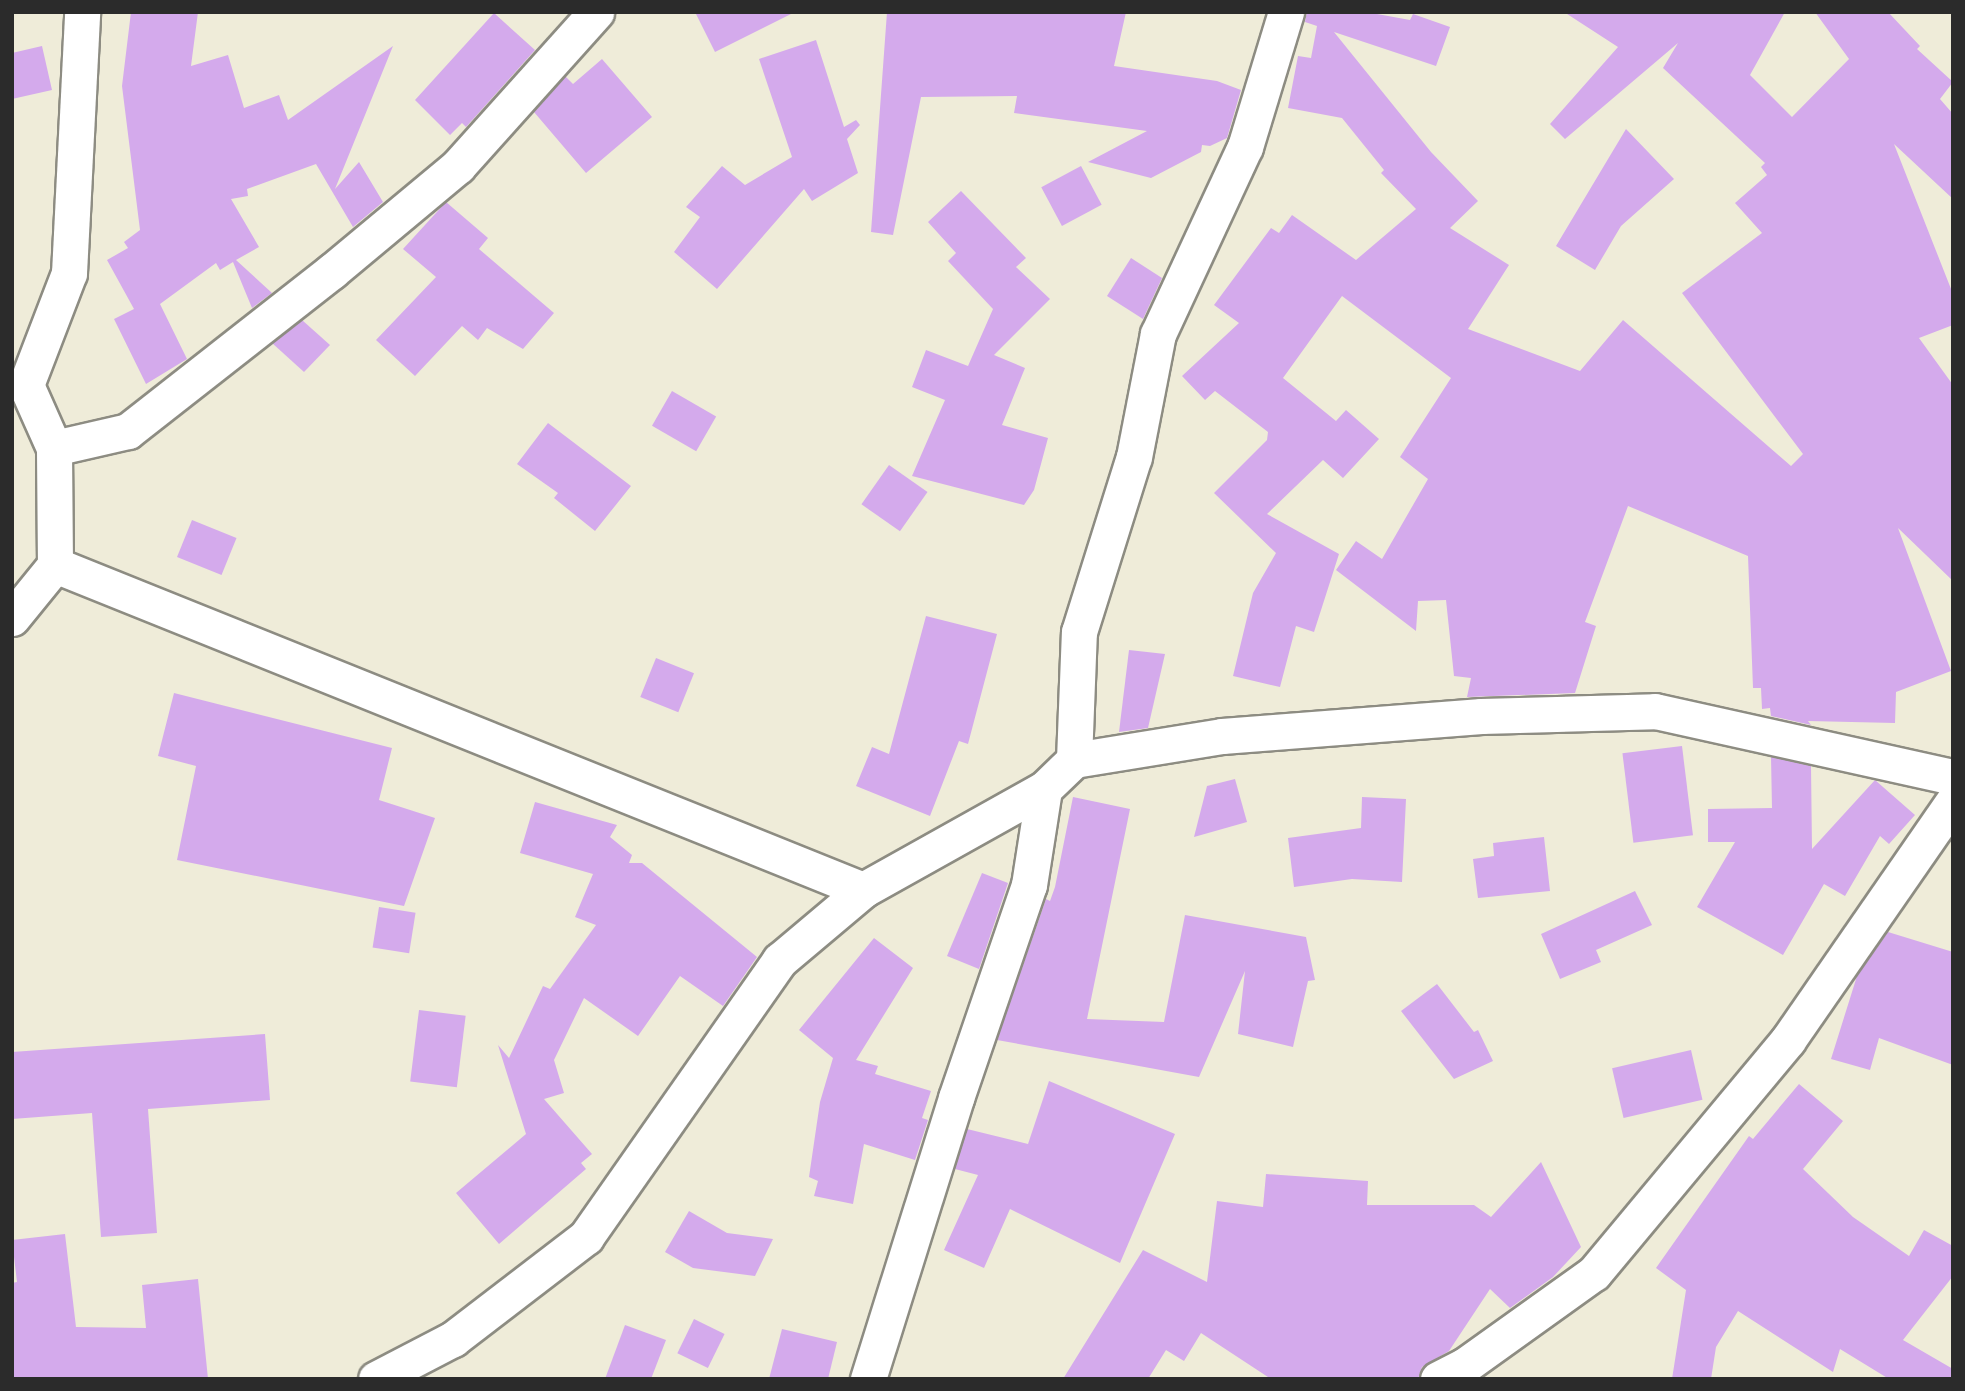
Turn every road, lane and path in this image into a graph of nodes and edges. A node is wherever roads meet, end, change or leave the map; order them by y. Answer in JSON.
{"nodes":[{"id":1,"x":82,"y":12,"type":"edge"},
{"id":2,"x":596,"y":12,"type":"edge"},
{"id":3,"x":1286,"y":12,"type":"edge"},
{"id":4,"x":19,"y":390,"type":"edge"},
{"id":5,"x":54,"y":448,"type":"junction"},
{"id":6,"x":55,"y":565,"type":"junction"},
{"id":7,"x":12,"y":618,"type":"edge"},
{"id":8,"x":1074,"y":760,"type":"junction"},
{"id":9,"x":1953,"y":777,"type":"edge"},
{"id":10,"x":1044,"y":789,"type":"junction"},
{"id":11,"x":1953,"y":802,"type":"edge"},
{"id":12,"x":863,"y":890,"type":"junction"},
{"id":13,"x":376,"y":1379,"type":"edge"},
{"id":14,"x":869,"y":1379,"type":"edge"},
{"id":15,"x":1438,"y":1379,"type":"edge"}],
"edges":[{"from":1,"to":4,"type":"street"},
{"from":2,"to":5,"type":"street"},
{"from":3,"to":8,"type":"street"},
{"from":4,"to":5,"type":"street"},
{"from":5,"to":6,"type":"street"},
{"from":6,"to":7,"type":"street"},
{"from":6,"to":12,"type":"street"},
{"from":8,"to":9,"type":"street"},
{"from":8,"to":10,"type":"street"},
{"from":10,"to":12,"type":"street"},
{"from":10,"to":14,"type":"street"},
{"from":11,"to":15,"type":"street"},
{"from":12,"to":13,"type":"street"}]}
